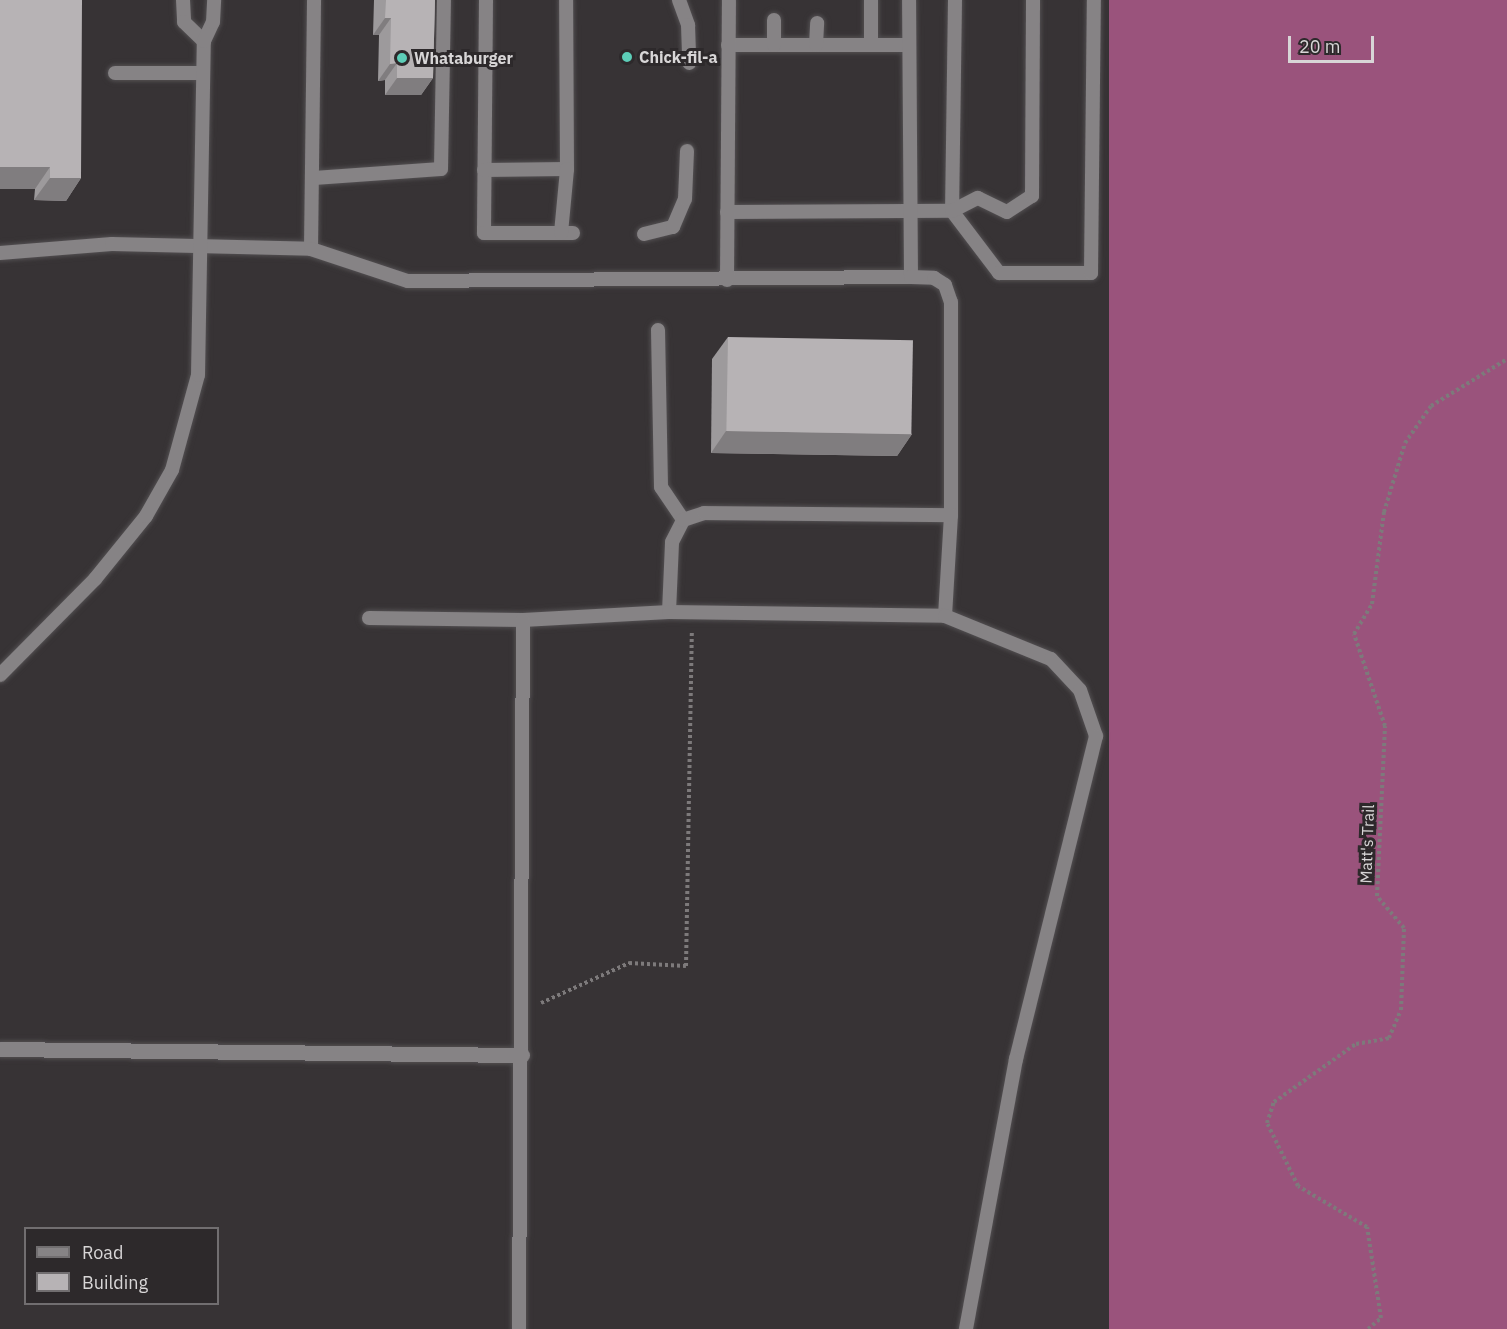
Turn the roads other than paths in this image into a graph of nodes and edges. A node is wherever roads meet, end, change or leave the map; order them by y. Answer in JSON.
{"nodes":[{"id":1,"x":183,"y":0,"type":"edge"},
{"id":2,"x":214,"y":0,"type":"edge"},
{"id":3,"x":314,"y":0,"type":"edge"},
{"id":4,"x":444,"y":0,"type":"edge"},
{"id":5,"x":486,"y":0,"type":"edge"},
{"id":6,"x":566,"y":0,"type":"edge"},
{"id":7,"x":679,"y":0,"type":"edge"},
{"id":8,"x":729,"y":0,"type":"edge"},
{"id":9,"x":871,"y":0,"type":"edge"},
{"id":10,"x":909,"y":0,"type":"edge"},
{"id":11,"x":955,"y":0,"type":"edge"},
{"id":12,"x":1033,"y":0,"type":"edge"},
{"id":13,"x":1094,"y":0,"type":"edge"},
{"id":14,"x":774,"y":20,"type":"dead end"},
{"id":15,"x":817,"y":23,"type":"dead end"},
{"id":16,"x":204,"y":40,"type":"junction"},
{"id":17,"x":728,"y":45,"type":"junction"},
{"id":18,"x":774,"y":45,"type":"junction"},
{"id":19,"x":816,"y":45,"type":"junction"},
{"id":20,"x":871,"y":45,"type":"junction"},
{"id":21,"x":909,"y":45,"type":"junction"},
{"id":22,"x":689,"y":63,"type":"dead end"},
{"id":23,"x":115,"y":73,"type":"dead end"},
{"id":24,"x":203,"y":73,"type":"junction"},
{"id":25,"x":687,"y":151,"type":"dead end"},
{"id":26,"x":567,"y":169,"type":"junction"},
{"id":27,"x":484,"y":170,"type":"junction"},
{"id":28,"x":314,"y":178,"type":"junction"},
{"id":29,"x":952,"y":211,"type":"junction"},
{"id":30,"x":727,"y":212,"type":"junction"},
{"id":31,"x":911,"y":213,"type":"junction"},
{"id":32,"x":644,"y":234,"type":"dead end"},
{"id":33,"x":202,"y":244,"type":"junction"},
{"id":34,"x":311,"y":249,"type":"junction"},
{"id":35,"x":0,"y":253,"type":"edge"},
{"id":36,"x":910,"y":277,"type":"junction"},
{"id":37,"x":727,"y":280,"type":"junction"},
{"id":38,"x":658,"y":330,"type":"dead end"},
{"id":39,"x":951,"y":515,"type":"junction"},
{"id":40,"x":683,"y":520,"type":"junction"},
{"id":41,"x":669,"y":612,"type":"junction"},
{"id":42,"x":945,"y":616,"type":"junction"},
{"id":43,"x":369,"y":618,"type":"dead end"},
{"id":44,"x":523,"y":620,"type":"junction"},
{"id":45,"x":0,"y":675,"type":"edge"},
{"id":46,"x":0,"y":1049,"type":"edge"},
{"id":47,"x":522,"y":1055,"type":"junction"},
{"id":48,"x":519,"y":1329,"type":"edge"},
{"id":49,"x":966,"y":1329,"type":"edge"}],
"edges":[{"from":1,"to":16,"type":"lane"},
{"from":2,"to":16,"type":"lane"},
{"from":3,"to":28,"type":"lane"},
{"from":4,"to":28,"type":"lane"},
{"from":5,"to":27,"type":"lane"},
{"from":6,"to":26,"type":"lane"},
{"from":7,"to":22,"type":"lane"},
{"from":8,"to":17,"type":"lane"},
{"from":9,"to":20,"type":"lane"},
{"from":10,"to":21,"type":"lane"},
{"from":11,"to":29,"type":"lane"},
{"from":12,"to":29,"type":"lane"},
{"from":13,"to":29,"type":"lane"},
{"from":14,"to":18,"type":"lane"},
{"from":15,"to":19,"type":"lane"},
{"from":16,"to":24,"type":"lane"},
{"from":17,"to":18,"type":"lane"},
{"from":17,"to":30,"type":"lane"},
{"from":18,"to":19,"type":"lane"},
{"from":19,"to":20,"type":"lane"},
{"from":20,"to":21,"type":"lane"},
{"from":21,"to":31,"type":"lane"},
{"from":23,"to":24,"type":"lane"},
{"from":24,"to":33,"type":"lane"},
{"from":25,"to":32,"type":"lane"},
{"from":26,"to":27,"type":"lane"},
{"from":26,"to":27,"type":"lane"},
{"from":28,"to":34,"type":"lane"},
{"from":29,"to":31,"type":"lane"},
{"from":30,"to":31,"type":"lane"},
{"from":30,"to":37,"type":"lane"},
{"from":31,"to":36,"type":"lane"},
{"from":33,"to":34,"type":"lane"},
{"from":33,"to":35,"type":"lane"},
{"from":33,"to":45,"type":"lane"},
{"from":34,"to":37,"type":"lane"},
{"from":36,"to":37,"type":"lane"},
{"from":36,"to":39,"type":"lane"},
{"from":38,"to":40,"type":"lane"},
{"from":39,"to":40,"type":"lane"},
{"from":39,"to":42,"type":"lane"},
{"from":40,"to":41,"type":"lane"},
{"from":41,"to":42,"type":"lane"},
{"from":41,"to":44,"type":"lane"},
{"from":42,"to":49,"type":"lane"},
{"from":43,"to":44,"type":"lane"},
{"from":44,"to":47,"type":"lane"},
{"from":46,"to":47,"type":"street"},
{"from":47,"to":48,"type":"lane"}]}
